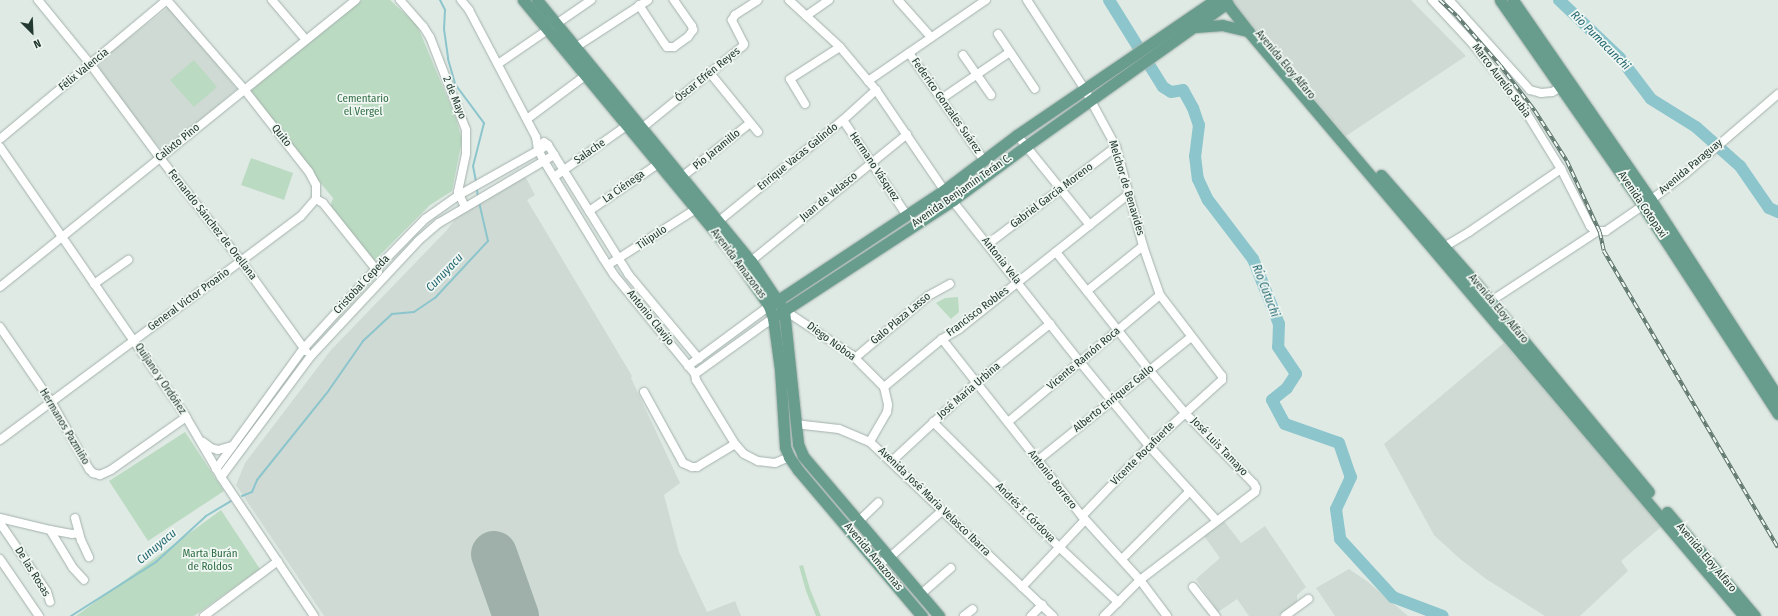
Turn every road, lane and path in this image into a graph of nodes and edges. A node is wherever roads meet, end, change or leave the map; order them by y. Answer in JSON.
{"nodes":[{"id":1,"x":38,"y":0,"type":"edge"},
{"id":2,"x":167,"y":0,"type":"edge"},
{"id":3,"x":272,"y":0,"type":"edge"},
{"id":4,"x":356,"y":0,"type":"edge"},
{"id":5,"x":400,"y":0,"type":"edge"},
{"id":6,"x":461,"y":0,"type":"edge"},
{"id":7,"x":523,"y":0,"type":"edge"},
{"id":8,"x":537,"y":0,"type":"edge"},
{"id":9,"x":591,"y":0,"type":"edge"},
{"id":10,"x":648,"y":0,"type":"edge"},
{"id":11,"x":674,"y":0,"type":"edge"},
{"id":12,"x":758,"y":0,"type":"edge"},
{"id":13,"x":789,"y":0,"type":"edge"},
{"id":14,"x":829,"y":0,"type":"edge"},
{"id":15,"x":898,"y":0,"type":"edge"},
{"id":16,"x":986,"y":0,"type":"edge"},
{"id":17,"x":1027,"y":0,"type":"edge"},
{"id":18,"x":1197,"y":0,"type":"edge"},
{"id":19,"x":1216,"y":0,"type":"edge"},
{"id":20,"x":1432,"y":0,"type":"edge"},
{"id":21,"x":1449,"y":0,"type":"edge"},
{"id":22,"x":1500,"y":0,"type":"edge"},
{"id":23,"x":1513,"y":0,"type":"edge"},
{"id":24,"x":638,"y":5,"type":"junction"},
{"id":25,"x":1228,"y":5,"type":"edge"},
{"id":26,"x":806,"y":16,"type":"junction"},
{"id":27,"x":1188,"y":26,"type":"junction"},
{"id":28,"x":552,"y":27,"type":"junction"},
{"id":29,"x":1248,"y":31,"type":"junction"},
{"id":30,"x":998,"y":34,"type":"dead end"},
{"id":31,"x":931,"y":37,"type":"junction"},
{"id":32,"x":306,"y":40,"type":"junction"},
{"id":33,"x":576,"y":47,"type":"junction"},
{"id":34,"x":840,"y":47,"type":"junction"},
{"id":35,"x":1010,"y":52,"type":"junction"},
{"id":36,"x":909,"y":53,"type":"junction"},
{"id":37,"x":963,"y":55,"type":"dead end"},
{"id":38,"x":498,"y":64,"type":"junction"},
{"id":39,"x":91,"y":65,"type":"junction"},
{"id":40,"x":710,"y":73,"type":"junction"},
{"id":41,"x":977,"y":75,"type":"junction"},
{"id":42,"x":585,"y":76,"type":"junction"},
{"id":43,"x":868,"y":81,"type":"junction"},
{"id":44,"x":1565,"y":85,"type":"junction"},
{"id":45,"x":1086,"y":86,"type":"junction"},
{"id":46,"x":244,"y":89,"type":"junction"},
{"id":47,"x":1035,"y":89,"type":"dead end"},
{"id":48,"x":876,"y":90,"type":"junction"},
{"id":49,"x":1778,"y":94,"type":"edge"},
{"id":50,"x":991,"y":95,"type":"dead end"},
{"id":51,"x":1094,"y":98,"type":"junction"},
{"id":52,"x":941,"y":99,"type":"junction"},
{"id":53,"x":805,"y":104,"type":"dead end"},
{"id":54,"x":526,"y":119,"type":"junction"},
{"id":55,"x":843,"y":120,"type":"junction"},
{"id":56,"x":750,"y":123,"type":"junction"},
{"id":57,"x":626,"y":126,"type":"junction"},
{"id":58,"x":642,"y":128,"type":"junction"},
{"id":59,"x":758,"y":132,"type":"dead end"},
{"id":60,"x":907,"y":134,"type":"junction"},
{"id":61,"x":1017,"y":135,"type":"junction"},
{"id":62,"x":536,"y":137,"type":"junction"},
{"id":63,"x":0,"y":139,"type":"edge"},
{"id":64,"x":548,"y":144,"type":"junction"},
{"id":65,"x":1026,"y":146,"type":"junction"},
{"id":66,"x":0,"y":147,"type":"edge"},
{"id":67,"x":1116,"y":147,"type":"junction"},
{"id":68,"x":538,"y":150,"type":"junction"},
{"id":69,"x":554,"y":155,"type":"junction"},
{"id":70,"x":160,"y":158,"type":"junction"},
{"id":71,"x":983,"y":159,"type":"junction"},
{"id":72,"x":544,"y":161,"type":"junction"},
{"id":73,"x":872,"y":163,"type":"junction"},
{"id":74,"x":658,"y":164,"type":"junction"},
{"id":75,"x":1561,"y":169,"type":"junction"},
{"id":76,"x":564,"y":170,"type":"junction"},
{"id":77,"x":683,"y":176,"type":"junction"},
{"id":78,"x":554,"y":177,"type":"junction"},
{"id":79,"x":1060,"y":189,"type":"junction"},
{"id":80,"x":944,"y":190,"type":"junction"},
{"id":81,"x":1129,"y":194,"type":"junction"},
{"id":82,"x":459,"y":195,"type":"junction"},
{"id":83,"x":316,"y":199,"type":"junction"},
{"id":84,"x":953,"y":200,"type":"junction"},
{"id":85,"x":1647,"y":203,"type":"junction"},
{"id":86,"x":465,"y":207,"type":"junction"},
{"id":87,"x":696,"y":209,"type":"junction"},
{"id":88,"x":589,"y":211,"type":"junction"},
{"id":89,"x":906,"y":214,"type":"junction"},
{"id":90,"x":719,"y":221,"type":"junction"},
{"id":91,"x":1090,"y":225,"type":"junction"},
{"id":92,"x":1598,"y":231,"type":"junction"},
{"id":93,"x":62,"y":236,"type":"junction"},
{"id":94,"x":988,"y":244,"type":"junction"},
{"id":95,"x":1143,"y":246,"type":"junction"},
{"id":96,"x":1444,"y":247,"type":"junction"},
{"id":97,"x":1056,"y":252,"type":"junction"},
{"id":98,"x":128,"y":260,"type":"dead end"},
{"id":99,"x":619,"y":260,"type":"junction"},
{"id":100,"x":241,"y":261,"type":"junction"},
{"id":101,"x":751,"y":261,"type":"junction"},
{"id":102,"x":608,"y":265,"type":"junction"},
{"id":103,"x":376,"y":269,"type":"junction"},
{"id":104,"x":383,"y":277,"type":"junction"},
{"id":105,"x":1017,"y":282,"type":"junction"},
{"id":106,"x":94,"y":284,"type":"junction"},
{"id":107,"x":950,"y":284,"type":"dead end"},
{"id":108,"x":0,"y":287,"type":"edge"},
{"id":109,"x":1087,"y":291,"type":"junction"},
{"id":110,"x":1160,"y":295,"type":"junction"},
{"id":111,"x":1491,"y":301,"type":"junction"},
{"id":112,"x":773,"y":303,"type":"junction"},
{"id":113,"x":784,"y":310,"type":"junction"},
{"id":114,"x":773,"y":318,"type":"junction"},
{"id":115,"x":1050,"y":324,"type":"junction"},
{"id":116,"x":0,"y":327,"type":"edge"},
{"id":117,"x":1118,"y":330,"type":"junction"},
{"id":118,"x":1191,"y":337,"type":"junction"},
{"id":119,"x":942,"y":339,"type":"junction"},
{"id":120,"x":134,"y":340,"type":"junction"},
{"id":121,"x":304,"y":348,"type":"junction"},
{"id":122,"x":310,"y":357,"type":"junction"},
{"id":123,"x":855,"y":358,"type":"junction"},
{"id":124,"x":699,"y":359,"type":"junction"},
{"id":125,"x":1080,"y":362,"type":"junction"},
{"id":126,"x":688,"y":366,"type":"junction"},
{"id":127,"x":1150,"y":371,"type":"junction"},
{"id":128,"x":695,"y":374,"type":"junction"},
{"id":129,"x":1222,"y":376,"type":"joint"},
{"id":130,"x":976,"y":383,"type":"junction"},
{"id":131,"x":884,"y":387,"type":"junction"},
{"id":132,"x":644,"y":392,"type":"dead end"},
{"id":133,"x":1778,"y":397,"type":"edge"},
{"id":134,"x":1111,"y":402,"type":"junction"},
{"id":135,"x":52,"y":403,"type":"junction"},
{"id":136,"x":1186,"y":413,"type":"junction"},
{"id":137,"x":1778,"y":414,"type":"edge"},
{"id":138,"x":186,"y":417,"type":"junction"},
{"id":139,"x":934,"y":422,"type":"junction"},
{"id":140,"x":1008,"y":422,"type":"junction"},
{"id":141,"x":795,"y":424,"type":"junction"},
{"id":142,"x":199,"y":439,"type":"junction"},
{"id":143,"x":0,"y":440,"type":"edge"},
{"id":144,"x":870,"y":442,"type":"junction"},
{"id":145,"x":735,"y":444,"type":"junction"},
{"id":146,"x":233,"y":446,"type":"junction"},
{"id":147,"x":1149,"y":446,"type":"junction"},
{"id":148,"x":789,"y":457,"type":"junction"},
{"id":149,"x":892,"y":461,"type":"junction"},
{"id":150,"x":1037,"y":461,"type":"junction"},
{"id":151,"x":216,"y":469,"type":"junction"},
{"id":152,"x":221,"y":477,"type":"junction"},
{"id":153,"x":1190,"y":491,"type":"junction"},
{"id":154,"x":878,"y":504,"type":"dead end"},
{"id":155,"x":942,"y":511,"type":"junction"},
{"id":156,"x":0,"y":518,"type":"edge"},
{"id":157,"x":75,"y":518,"type":"dead end"},
{"id":158,"x":1083,"y":518,"type":"junction"},
{"id":159,"x":1216,"y":520,"type":"junction"},
{"id":160,"x":858,"y":522,"type":"junction"},
{"id":161,"x":0,"y":523,"type":"edge"},
{"id":162,"x":50,"y":530,"type":"junction"},
{"id":163,"x":79,"y":533,"type":"junction"},
{"id":164,"x":1059,"y":547,"type":"junction"},
{"id":165,"x":89,"y":557,"type":"dead end"},
{"id":166,"x":889,"y":558,"type":"junction"},
{"id":167,"x":0,"y":559,"type":"edge"},
{"id":168,"x":1122,"y":559,"type":"junction"},
{"id":169,"x":278,"y":561,"type":"junction"},
{"id":170,"x":878,"y":564,"type":"junction"},
{"id":171,"x":951,"y":568,"type":"dead end"},
{"id":172,"x":84,"y":580,"type":"dead end"},
{"id":173,"x":1140,"y":580,"type":"junction"},
{"id":174,"x":1022,"y":587,"type":"junction"},
{"id":175,"x":1193,"y":587,"type":"dead end"},
{"id":176,"x":920,"y":595,"type":"junction"},
{"id":177,"x":1308,"y":598,"type":"dead end"},
{"id":178,"x":50,"y":602,"type":"dead end"},
{"id":179,"x":1118,"y":602,"type":"junction"},
{"id":180,"x":1042,"y":605,"type":"junction"},
{"id":181,"x":974,"y":609,"type":"dead end"},
{"id":182,"x":39,"y":616,"type":"edge"},
{"id":183,"x":204,"y":616,"type":"edge"},
{"id":184,"x":314,"y":616,"type":"edge"},
{"id":185,"x":922,"y":616,"type":"edge"},
{"id":186,"x":939,"y":616,"type":"edge"},
{"id":187,"x":964,"y":616,"type":"edge"},
{"id":188,"x":1032,"y":616,"type":"edge"},
{"id":189,"x":1053,"y":616,"type":"edge"},
{"id":190,"x":1104,"y":616,"type":"edge"},
{"id":191,"x":1167,"y":616,"type":"edge"},
{"id":192,"x":1216,"y":616,"type":"edge"},
{"id":193,"x":1285,"y":616,"type":"edge"},
{"id":194,"x":1744,"y":616,"type":"edge"},
{"id":195,"x":1755,"y":616,"type":"edge"}],
"edges":[{"from":1,"to":39,"type":"street","name":"Fernando Sánchez de Orellana"},
{"from":2,"to":39,"type":"street","name":"Félix Valencia"},
{"from":2,"to":46,"type":"street","name":"Quito"},
{"from":3,"to":32,"type":"street"},
{"from":4,"to":32,"type":"street","name":"Calixto Pino"},
{"from":5,"to":82,"type":"street","name":"2 de Mayo"},
{"from":6,"to":38,"type":"street","name":"Antonio Clavijo"},
{"from":7,"to":28,"type":"main road","name":"Avenida Amazonas"},
{"from":8,"to":28,"type":"main road","name":"Avenida Amazonas"},
{"from":9,"to":28,"type":"street"},
{"from":10,"to":24,"type":"street"},
{"from":11,"to":24,"type":"street"},
{"from":12,"to":40,"type":"street","name":"Óscar Efrén Reyes"},
{"from":13,"to":26,"type":"street","name":"Antonia Vela"},
{"from":14,"to":26,"type":"street"},
{"from":15,"to":31,"type":"street"},
{"from":16,"to":31,"type":"street"},
{"from":17,"to":45,"type":"street","name":"Melchor de Benavides"},
{"from":18,"to":27,"type":"main road"},
{"from":19,"to":27,"type":"main road","name":"Avenida Benjamín Terán C."},
{"from":20,"to":75,"type":"street","name":"Marco Aurelio Subia"},
{"from":21,"to":44,"type":"street","name":"Marco Aurelio Subia"},
{"from":22,"to":44,"type":"main road","name":"Avenida Cotopaxi"},
{"from":23,"to":44,"type":"main road","name":"Avenida Cotopaxi"},
{"from":24,"to":33,"type":"street"},
{"from":25,"to":27,"type":"main road","name":"Avenida Benjamín Terán C."},
{"from":25,"to":29,"type":"main road","name":"Avenida Eloy Alfaro"},
{"from":25,"to":96,"type":"main road","name":"Avenida Eloy Alfaro"},
{"from":26,"to":34,"type":"street","name":"Antonia Vela"},
{"from":27,"to":29,"type":"main road"},
{"from":27,"to":45,"type":"main road","name":"Avenida Benjamín Terán C."},
{"from":27,"to":51,"type":"main road","name":"Avenida Benjamín Terán C."},
{"from":28,"to":33,"type":"main road","name":"Avenida Amazonas"},
{"from":28,"to":38,"type":"street"},
{"from":28,"to":42,"type":"main road","name":"Avenida Amazonas"},
{"from":29,"to":194,"type":"main road","name":"Avenida Eloy Alfaro"},
{"from":30,"to":35,"type":"street"},
{"from":31,"to":36,"type":"street"},
{"from":32,"to":46,"type":"street","name":"Calixto Pino"},
{"from":33,"to":58,"type":"main road","name":"Avenida Amazonas"},
{"from":34,"to":43,"type":"street","name":"Antonia Vela"},
{"from":34,"to":53,"type":"street"},
{"from":35,"to":41,"type":"street"},
{"from":35,"to":47,"type":"street"},
{"from":36,"to":43,"type":"street"},
{"from":36,"to":52,"type":"street","name":"Federico Gonzales Suárez"},
{"from":37,"to":41,"type":"street"},
{"from":38,"to":54,"type":"street","name":"Antonio Clavijo"},
{"from":39,"to":63,"type":"street","name":"Félix Valencia"},
{"from":39,"to":70,"type":"street","name":"Fernando Sánchez de Orellana"},
{"from":40,"to":56,"type":"street"},
{"from":40,"to":58,"type":"street","name":"Óscar Efrén Reyes"},
{"from":41,"to":50,"type":"street"},
{"from":41,"to":52,"type":"street"},
{"from":42,"to":54,"type":"street"},
{"from":42,"to":57,"type":"main road","name":"Avenida Amazonas"},
{"from":43,"to":48,"type":"street","name":"Antonia Vela"},
{"from":44,"to":85,"type":"main road","name":"Avenida Cotopaxi"},
{"from":45,"to":51,"type":"street","name":"Melchor de Benavides"},
{"from":45,"to":61,"type":"main road","name":"Avenida Benjamín Terán C."},
{"from":46,"to":70,"type":"street","name":"Calixto Pino"},
{"from":46,"to":83,"type":"street","name":"Quito"},
{"from":48,"to":55,"type":"street","name":"Enrique Vacas Galindo"},
{"from":48,"to":60,"type":"street","name":"Antonia Vela"},
{"from":49,"to":85,"type":"street","name":"Avenida Paraguay"},
{"from":51,"to":65,"type":"main road","name":"Avenida Benjamín Terán C."},
{"from":51,"to":67,"type":"street","name":"Melchor de Benavides"},
{"from":52,"to":71,"type":"street","name":"Federico Gonzales Suárez"},
{"from":54,"to":62,"type":"street","name":"Antonio Clavijo"},
{"from":55,"to":73,"type":"street","name":"Hermano Vásquez"},
{"from":55,"to":90,"type":"street","name":"Enrique Vacas Galindo"},
{"from":56,"to":59,"type":"street"},
{"from":56,"to":77,"type":"street","name":"Pío Jaramillo"},
{"from":57,"to":74,"type":"main road","name":"Avenida Amazonas"},
{"from":57,"to":76,"type":"street","name":"Salache"},
{"from":58,"to":77,"type":"main road","name":"Avenida Amazonas"},
{"from":60,"to":73,"type":"street","name":"Juan de Velasco"},
{"from":60,"to":80,"type":"street","name":"Antonia Vela"},
{"from":61,"to":65,"type":"street"},
{"from":61,"to":71,"type":"main road","name":"Avenida Benjamín Terán C."},
{"from":62,"to":64,"type":"street"},
{"from":62,"to":68,"type":"street","name":"Antonio Clavijo"},
{"from":64,"to":68,"type":"street","name":"Cristobal Cepeda"},
{"from":64,"to":69,"type":"street","name":"Antonio Clavijo"},
{"from":65,"to":79,"type":"street"},
{"from":65,"to":84,"type":"main road","name":"Avenida Benjamín Terán C."},
{"from":66,"to":93,"type":"street","name":"Quijano y Ordóñez"},
{"from":67,"to":79,"type":"street","name":"Gabriel García Moreno"},
{"from":67,"to":81,"type":"street","name":"Melchor de Benavides"},
{"from":68,"to":72,"type":"street","name":"Antonio Clavijo"},
{"from":68,"to":82,"type":"street","name":"Cristobal Cepeda"},
{"from":69,"to":72,"type":"street","name":"Cristobal Cepeda"},
{"from":69,"to":76,"type":"street","name":"Antonio Clavijo"},
{"from":70,"to":93,"type":"street","name":"Calixto Pino"},
{"from":70,"to":100,"type":"street","name":"Fernando Sánchez de Orellana"},
{"from":71,"to":80,"type":"main road","name":"Avenida Benjamín Terán C."},
{"from":72,"to":78,"type":"street","name":"Antonio Clavijo"},
{"from":72,"to":86,"type":"street","name":"Cristobal Cepeda"},
{"from":73,"to":89,"type":"street","name":"Hermano Vásquez"},
{"from":73,"to":101,"type":"street","name":"Juan de Velasco"},
{"from":74,"to":87,"type":"main road","name":"Avenida Amazonas"},
{"from":74,"to":88,"type":"street","name":"La Ciénega"},
{"from":75,"to":92,"type":"street"},
{"from":75,"to":96,"type":"street"},
{"from":76,"to":78,"type":"street","name":"Salache"},
{"from":76,"to":88,"type":"street","name":"Antonio Clavijo"},
{"from":77,"to":90,"type":"main road","name":"Avenida Amazonas"},
{"from":78,"to":102,"type":"street","name":"Antonio Clavijo"},
{"from":79,"to":91,"type":"street"},
{"from":79,"to":94,"type":"street","name":"Gabriel García Moreno"},
{"from":80,"to":84,"type":"street","name":"Antonia Vela"},
{"from":80,"to":89,"type":"main road","name":"Avenida Benjamín Terán C."},
{"from":81,"to":91,"type":"street","name":"Francisco Robles"},
{"from":81,"to":95,"type":"street","name":"Melchor de Benavides"},
{"from":82,"to":86,"type":"street"},
{"from":82,"to":103,"type":"street","name":"Cristobal Cepeda"},
{"from":83,"to":100,"type":"street","name":"General Victor Proaño"},
{"from":83,"to":103,"type":"street"},
{"from":84,"to":94,"type":"street","name":"Antonia Vela"},
{"from":84,"to":113,"type":"main road","name":"Avenida Benjamín Terán C."},
{"from":85,"to":92,"type":"street","name":"Avenida Paraguay"},
{"from":85,"to":133,"type":"main road","name":"Avenida Cotopaxi"},
{"from":85,"to":137,"type":"main road","name":"Avenida Cotopaxi"},
{"from":86,"to":104,"type":"street","name":"Cristobal Cepeda"},
{"from":87,"to":99,"type":"street","name":"Tilipulo"},
{"from":87,"to":112,"type":"main road","name":"Avenida Amazonas"},
{"from":88,"to":99,"type":"street","name":"Antonio Clavijo"},
{"from":89,"to":112,"type":"main road","name":"Avenida Benjamín Terán C."},
{"from":90,"to":101,"type":"main road","name":"Avenida Amazonas"},
{"from":91,"to":97,"type":"street","name":"Francisco Robles"},
{"from":92,"to":111,"type":"street","name":"Avenida Paraguay"},
{"from":93,"to":106,"type":"street","name":"Quijano y Ordóñez"},
{"from":93,"to":108,"type":"street","name":"Calixto Pino"},
{"from":94,"to":105,"type":"street","name":"Antonia Vela"},
{"from":95,"to":109,"type":"street"},
{"from":95,"to":110,"type":"street","name":"Melchor de Benavides"},
{"from":96,"to":111,"type":"main road","name":"Avenida Eloy Alfaro"},
{"from":97,"to":105,"type":"street","name":"Francisco Robles"},
{"from":97,"to":109,"type":"street","name":"José Luis Tamayo"},
{"from":98,"to":106,"type":"street"},
{"from":99,"to":102,"type":"street","name":"Tilipulo"},
{"from":99,"to":124,"type":"street","name":"Antonio Clavijo"},
{"from":100,"to":120,"type":"street","name":"General Victor Proaño"},
{"from":100,"to":121,"type":"street","name":"Fernando Sánchez de Orellana"},
{"from":101,"to":112,"type":"main road","name":"Avenida Amazonas"},
{"from":102,"to":126,"type":"street","name":"Antonio Clavijo"},
{"from":103,"to":104,"type":"street"},
{"from":103,"to":121,"type":"street","name":"Cristobal Cepeda"},
{"from":104,"to":122,"type":"street","name":"Cristobal Cepeda"},
{"from":105,"to":115,"type":"street","name":"Antonia Vela"},
{"from":105,"to":119,"type":"street","name":"Francisco Robles"},
{"from":106,"to":120,"type":"street","name":"Quijano y Ordóñez"},
{"from":107,"to":123,"type":"street","name":"Galo Plaza Lasso"},
{"from":109,"to":117,"type":"street","name":"José Luis Tamayo"},
{"from":110,"to":117,"type":"street","name":"Vicente Ramón Roca"},
{"from":110,"to":118,"type":"street","name":"Melchor de Benavides"},
{"from":111,"to":195,"type":"main road","name":"Avenida Eloy Alfaro"},
{"from":112,"to":113,"type":"main road"},
{"from":112,"to":114,"type":"main road","name":"Avenida Amazonas"},
{"from":112,"to":124,"type":"street","name":"Avenida Benjamín Terán C."},
{"from":113,"to":114,"type":"main road","name":"Avenida Benjamín Terán C."},
{"from":113,"to":123,"type":"street","name":"Diego Noboa"},
{"from":113,"to":141,"type":"main road","name":"Avenida Amazonas"},
{"from":114,"to":128,"type":"street","name":"Avenida Benjamín Terán C."},
{"from":114,"to":148,"type":"main road","name":"Avenida Amazonas"},
{"from":115,"to":125,"type":"street","name":"Antonia Vela"},
{"from":115,"to":130,"type":"street","name":"José María Urbina"},
{"from":116,"to":135,"type":"street","name":"Hermanos Pazmiño"},
{"from":117,"to":125,"type":"street","name":"Vicente Ramón Roca"},
{"from":117,"to":127,"type":"street","name":"José Luis Tamayo"},
{"from":118,"to":127,"type":"street","name":"Alberto Enríquez Gallo"},
{"from":118,"to":129,"type":"street","name":"Melchor de Benavides"},
{"from":119,"to":130,"type":"street","name":"Antonio Borrero"},
{"from":119,"to":131,"type":"street","name":"Francisco Robles"},
{"from":120,"to":135,"type":"street","name":"General Victor Proaño"},
{"from":120,"to":138,"type":"street","name":"Quijano y Ordóñez"},
{"from":121,"to":122,"type":"street","name":"Fernando Sánchez de Orellana"},
{"from":121,"to":146,"type":"street","name":"Cristobal Cepeda"},
{"from":122,"to":152,"type":"street","name":"Cristobal Cepeda"},
{"from":123,"to":131,"type":"street","name":"Diego Noboa"},
{"from":124,"to":126,"type":"street","name":"Avenida Benjamín Terán C."},
{"from":125,"to":134,"type":"street","name":"Antonia Vela"},
{"from":125,"to":140,"type":"street","name":"Vicente Ramón Roca"},
{"from":126,"to":128,"type":"street","name":"Antonio Clavijo"},
{"from":127,"to":134,"type":"street","name":"Alberto Enríquez Gallo"},
{"from":127,"to":136,"type":"street","name":"José Luis Tamayo"},
{"from":128,"to":145,"type":"street","name":"Antonio Clavijo"},
{"from":129,"to":136,"type":"street","name":"Vicente Rocafuerte"},
{"from":130,"to":139,"type":"street","name":"José María Urbina"},
{"from":130,"to":140,"type":"street","name":"Antonio Borrero"},
{"from":131,"to":144,"type":"street"},
{"from":132,"to":145,"type":"street"},
{"from":134,"to":147,"type":"street","name":"Antonia Vela"},
{"from":134,"to":150,"type":"street","name":"Alberto Enríquez Gallo"},
{"from":135,"to":138,"type":"street","name":"Hermanos Pazmiño"},
{"from":135,"to":143,"type":"street","name":"General Victor Proaño"},
{"from":136,"to":147,"type":"street","name":"Vicente Rocafuerte"},
{"from":136,"to":159,"type":"street","name":"José Luis Tamayo"},
{"from":138,"to":142,"type":"street","name":"Quijano y Ordóñez"},
{"from":139,"to":149,"type":"street","name":"José María Urbina"},
{"from":139,"to":164,"type":"street","name":"Andrés F. Córdova"},
{"from":140,"to":150,"type":"street","name":"Antonio Borrero"},
{"from":141,"to":144,"type":"street","name":"Avenida José Maria Velasco Ibarra"},
{"from":141,"to":160,"type":"main road","name":"Avenida Amazonas"},
{"from":142,"to":146,"type":"street"},
{"from":142,"to":151,"type":"street","name":"Quijano y Ordóñez"},
{"from":144,"to":149,"type":"street","name":"Avenida José Maria Velasco Ibarra"},
{"from":145,"to":148,"type":"street","name":"Antonio Clavijo"},
{"from":146,"to":151,"type":"street","name":"Cristobal Cepeda"},
{"from":147,"to":153,"type":"street","name":"Antonia Vela"},
{"from":147,"to":158,"type":"street","name":"Vicente Rocafuerte"},
{"from":148,"to":170,"type":"main road","name":"Avenida Amazonas"},
{"from":149,"to":155,"type":"street","name":"Avenida José Maria Velasco Ibarra"},
{"from":150,"to":158,"type":"street","name":"Antonio Borrero"},
{"from":151,"to":152,"type":"street","name":"Quijano y Ordóñez"},
{"from":152,"to":169,"type":"street","name":"Quijano y Ordóñez"},
{"from":153,"to":159,"type":"street","name":"Antonia Vela"},
{"from":153,"to":168,"type":"street"},
{"from":154,"to":160,"type":"street"},
{"from":155,"to":166,"type":"street"},
{"from":155,"to":174,"type":"street","name":"Avenida José Maria Velasco Ibarra"},
{"from":156,"to":162,"type":"street"},
{"from":157,"to":163,"type":"street"},
{"from":158,"to":164,"type":"street","name":"Vicente Rocafuerte"},
{"from":158,"to":168,"type":"street","name":"Antonio Borrero"},
{"from":159,"to":173,"type":"street","name":"José Luis Tamayo"},
{"from":160,"to":166,"type":"main road","name":"Avenida Amazonas"},
{"from":161,"to":178,"type":"street","name":"De las Rosas"},
{"from":162,"to":163,"type":"street"},
{"from":162,"to":172,"type":"street"},
{"from":163,"to":165,"type":"street"},
{"from":164,"to":174,"type":"street","name":"Vicente Rocafuerte"},
{"from":164,"to":179,"type":"street","name":"Andrés F. Córdova"},
{"from":166,"to":170,"type":"street"},
{"from":166,"to":176,"type":"main road","name":"Avenida Amazonas"},
{"from":167,"to":182,"type":"street"},
{"from":168,"to":173,"type":"street","name":"Antonio Borrero"},
{"from":169,"to":183,"type":"street"},
{"from":169,"to":184,"type":"street","name":"Quijano y Ordóñez"},
{"from":170,"to":185,"type":"main road","name":"Avenida Amazonas"},
{"from":171,"to":176,"type":"street"},
{"from":173,"to":179,"type":"street","name":"José Luis Tamayo"},
{"from":173,"to":191,"type":"street","name":"Antonio Borrero"},
{"from":174,"to":180,"type":"street","name":"Avenida José Maria Velasco Ibarra"},
{"from":175,"to":192,"type":"street"},
{"from":176,"to":186,"type":"main road","name":"Avenida Amazonas"},
{"from":177,"to":193,"type":"street"},
{"from":179,"to":190,"type":"street","name":"José Luis Tamayo"},
{"from":180,"to":188,"type":"street"},
{"from":180,"to":189,"type":"street","name":"Avenida José Maria Velasco Ibarra"},
{"from":181,"to":187,"type":"street"}]}
